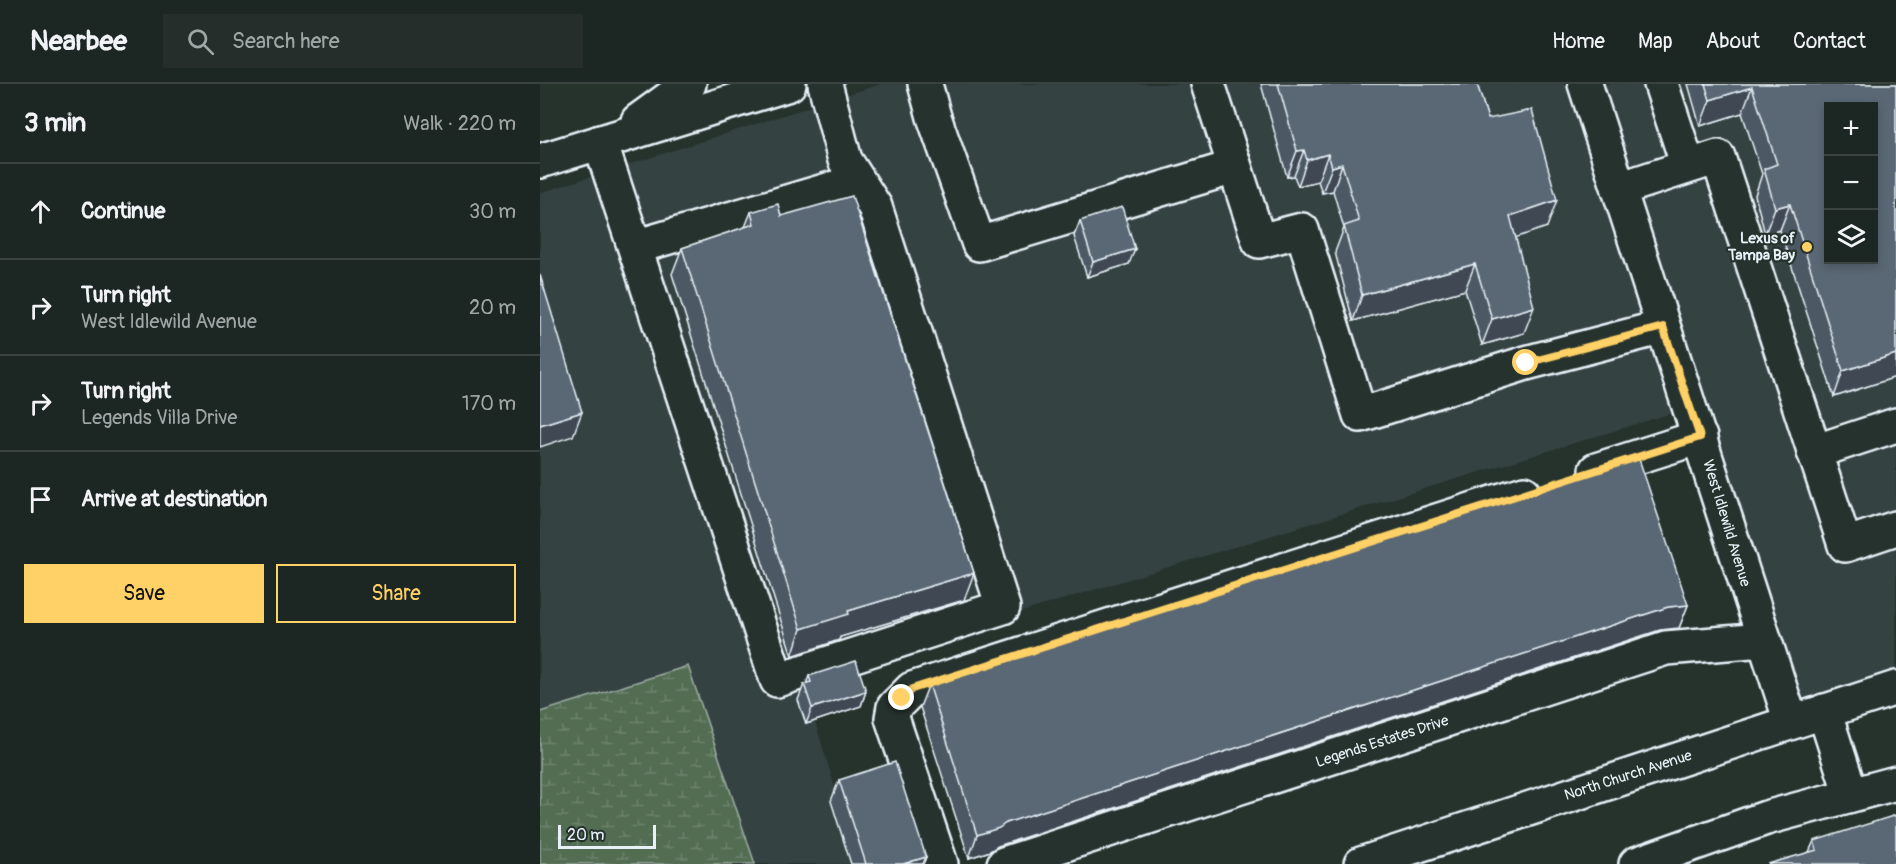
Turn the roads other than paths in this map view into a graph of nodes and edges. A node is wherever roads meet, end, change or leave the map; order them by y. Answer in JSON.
{"nodes":[{"id":1,"x":689,"y":84,"type":"edge"},
{"id":2,"x":789,"y":84,"type":"edge"},
{"id":3,"x":825,"y":84,"type":"edge"},
{"id":4,"x":925,"y":84,"type":"edge"},
{"id":5,"x":1208,"y":84,"type":"edge"},
{"id":6,"x":1585,"y":84,"type":"edge"},
{"id":7,"x":1661,"y":84,"type":"edge"},
{"id":8,"x":607,"y":140,"type":"junction"},
{"id":9,"x":540,"y":161,"type":"edge"},
{"id":10,"x":1234,"y":166,"type":"junction"},
{"id":11,"x":1688,"y":166,"type":"junction"},
{"id":12,"x":858,"y":181,"type":"junction"},
{"id":13,"x":1619,"y":189,"type":"junction"},
{"id":14,"x":635,"y":247,"type":"junction"},
{"id":15,"x":1663,"y":327,"type":"junction"},
{"id":16,"x":1896,"y":425,"type":"edge"},
{"id":17,"x":1700,"y":437,"type":"junction"},
{"id":18,"x":1814,"y":452,"type":"junction"},
{"id":19,"x":1896,"y":528,"type":"edge"},
{"id":20,"x":1764,"y":640,"type":"junction"},
{"id":21,"x":1896,"y":688,"type":"edge"},
{"id":22,"x":1824,"y":711,"type":"junction"},
{"id":23,"x":1791,"y":722,"type":"junction"},
{"id":24,"x":1896,"y":783,"type":"edge"},
{"id":25,"x":1851,"y":795,"type":"junction"},
{"id":26,"x":941,"y":864,"type":"edge"},
{"id":27,"x":1004,"y":864,"type":"edge"},
{"id":28,"x":1361,"y":864,"type":"edge"},
{"id":29,"x":1638,"y":864,"type":"edge"}],
"edges":[{"from":1,"to":8,"type":"street"},
{"from":2,"to":8,"type":"street"},
{"from":3,"to":12,"type":"street"},
{"from":4,"to":10,"type":"street"},
{"from":5,"to":10,"type":"street"},
{"from":6,"to":13,"type":"street","name":"West Idlewild Avenue"},
{"from":7,"to":11,"type":"street"},
{"from":8,"to":9,"type":"street"},
{"from":8,"to":14,"type":"street"},
{"from":10,"to":15,"type":"street"},
{"from":11,"to":13,"type":"street"},
{"from":11,"to":18,"type":"street"},
{"from":12,"to":14,"type":"street"},
{"from":12,"to":14,"type":"street"},
{"from":13,"to":15,"type":"street","name":"West Idlewild Avenue"},
{"from":15,"to":17,"type":"street","name":"West Idlewild Avenue"},
{"from":16,"to":18,"type":"street"},
{"from":17,"to":20,"type":"street","name":"West Idlewild Avenue"},
{"from":17,"to":26,"type":"street"},
{"from":18,"to":19,"type":"street"},
{"from":20,"to":23,"type":"street","name":"West Idlewild Avenue"},
{"from":20,"to":27,"type":"street","name":"Legends Estates Drive"},
{"from":21,"to":22,"type":"street","name":"North Church Avenue"},
{"from":22,"to":23,"type":"street","name":"North Church Avenue"},
{"from":22,"to":25,"type":"street"},
{"from":23,"to":28,"type":"street","name":"North Church Avenue"},
{"from":24,"to":25,"type":"street"},
{"from":25,"to":29,"type":"street"}]}
